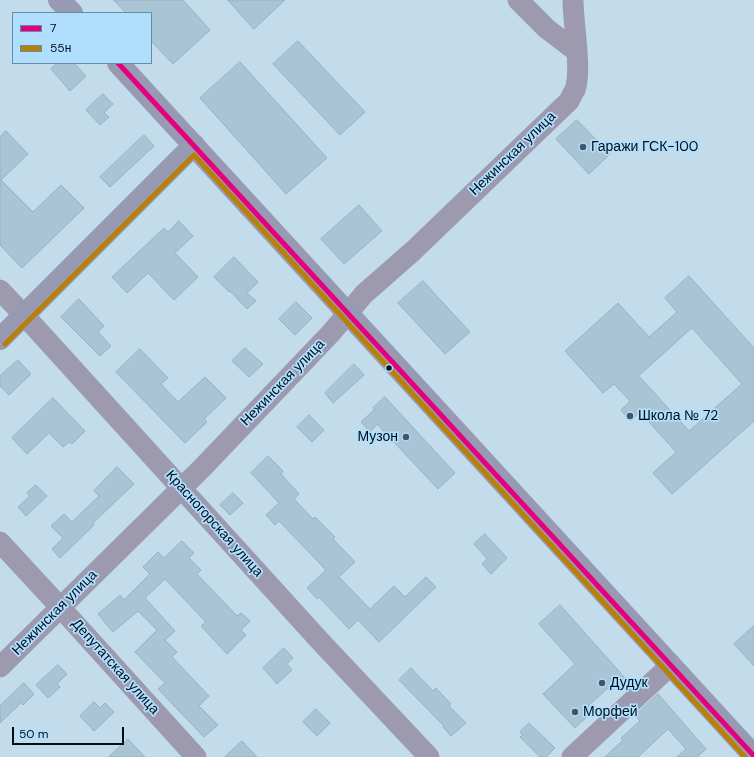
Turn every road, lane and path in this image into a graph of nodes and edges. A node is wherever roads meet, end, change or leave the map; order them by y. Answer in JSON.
{"nodes":[{"id":1,"x":59,"y":0,"type":"edge"},
{"id":2,"x":518,"y":0,"type":"edge"},
{"id":3,"x":573,"y":0,"type":"edge"},
{"id":4,"x":71,"y":12,"type":"edge"},
{"id":5,"x":576,"y":51,"type":"junction"},
{"id":6,"x":119,"y":64,"type":"edge"},
{"id":7,"x":194,"y":145,"type":"junction"},
{"id":8,"x":0,"y":290,"type":"edge"},
{"id":9,"x":347,"y":313,"type":"junction"},
{"id":10,"x":24,"y":315,"type":"junction"},
{"id":11,"x":0,"y":339,"type":"edge"},
{"id":12,"x":181,"y":488,"type":"junction"},
{"id":13,"x":0,"y":542,"type":"edge"},
{"id":14,"x":60,"y":607,"type":"junction"},
{"id":15,"x":671,"y":666,"type":"junction"},
{"id":16,"x":0,"y":667,"type":"edge"},
{"id":17,"x":754,"y":756,"type":"edge"},
{"id":18,"x":196,"y":757,"type":"edge"},
{"id":19,"x":429,"y":757,"type":"edge"},
{"id":20,"x":572,"y":757,"type":"edge"}],
"edges":[{"from":1,"to":4,"type":"main road"},
{"from":2,"to":5,"type":"street"},
{"from":3,"to":5,"type":"street"},
{"from":5,"to":9,"type":"street","name":"Нежинская улица"},
{"from":6,"to":7,"type":"main road"},
{"from":7,"to":9,"type":"main road"},
{"from":7,"to":10,"type":"main road"},
{"from":8,"to":10,"type":"street","name":"Красногорская улица"},
{"from":9,"to":12,"type":"street","name":"Нежинская улица"},
{"from":9,"to":15,"type":"main road"},
{"from":10,"to":11,"type":"main road"},
{"from":10,"to":12,"type":"street","name":"Красногорская улица"},
{"from":12,"to":14,"type":"street","name":"Нежинская улица"},
{"from":12,"to":19,"type":"street","name":"Красногорская улица"},
{"from":13,"to":14,"type":"street","name":"Депутатская улица"},
{"from":14,"to":16,"type":"street","name":"Нежинская улица"},
{"from":14,"to":18,"type":"street","name":"Депутатская улица"},
{"from":15,"to":17,"type":"main road"},
{"from":15,"to":20,"type":"street"}]}
